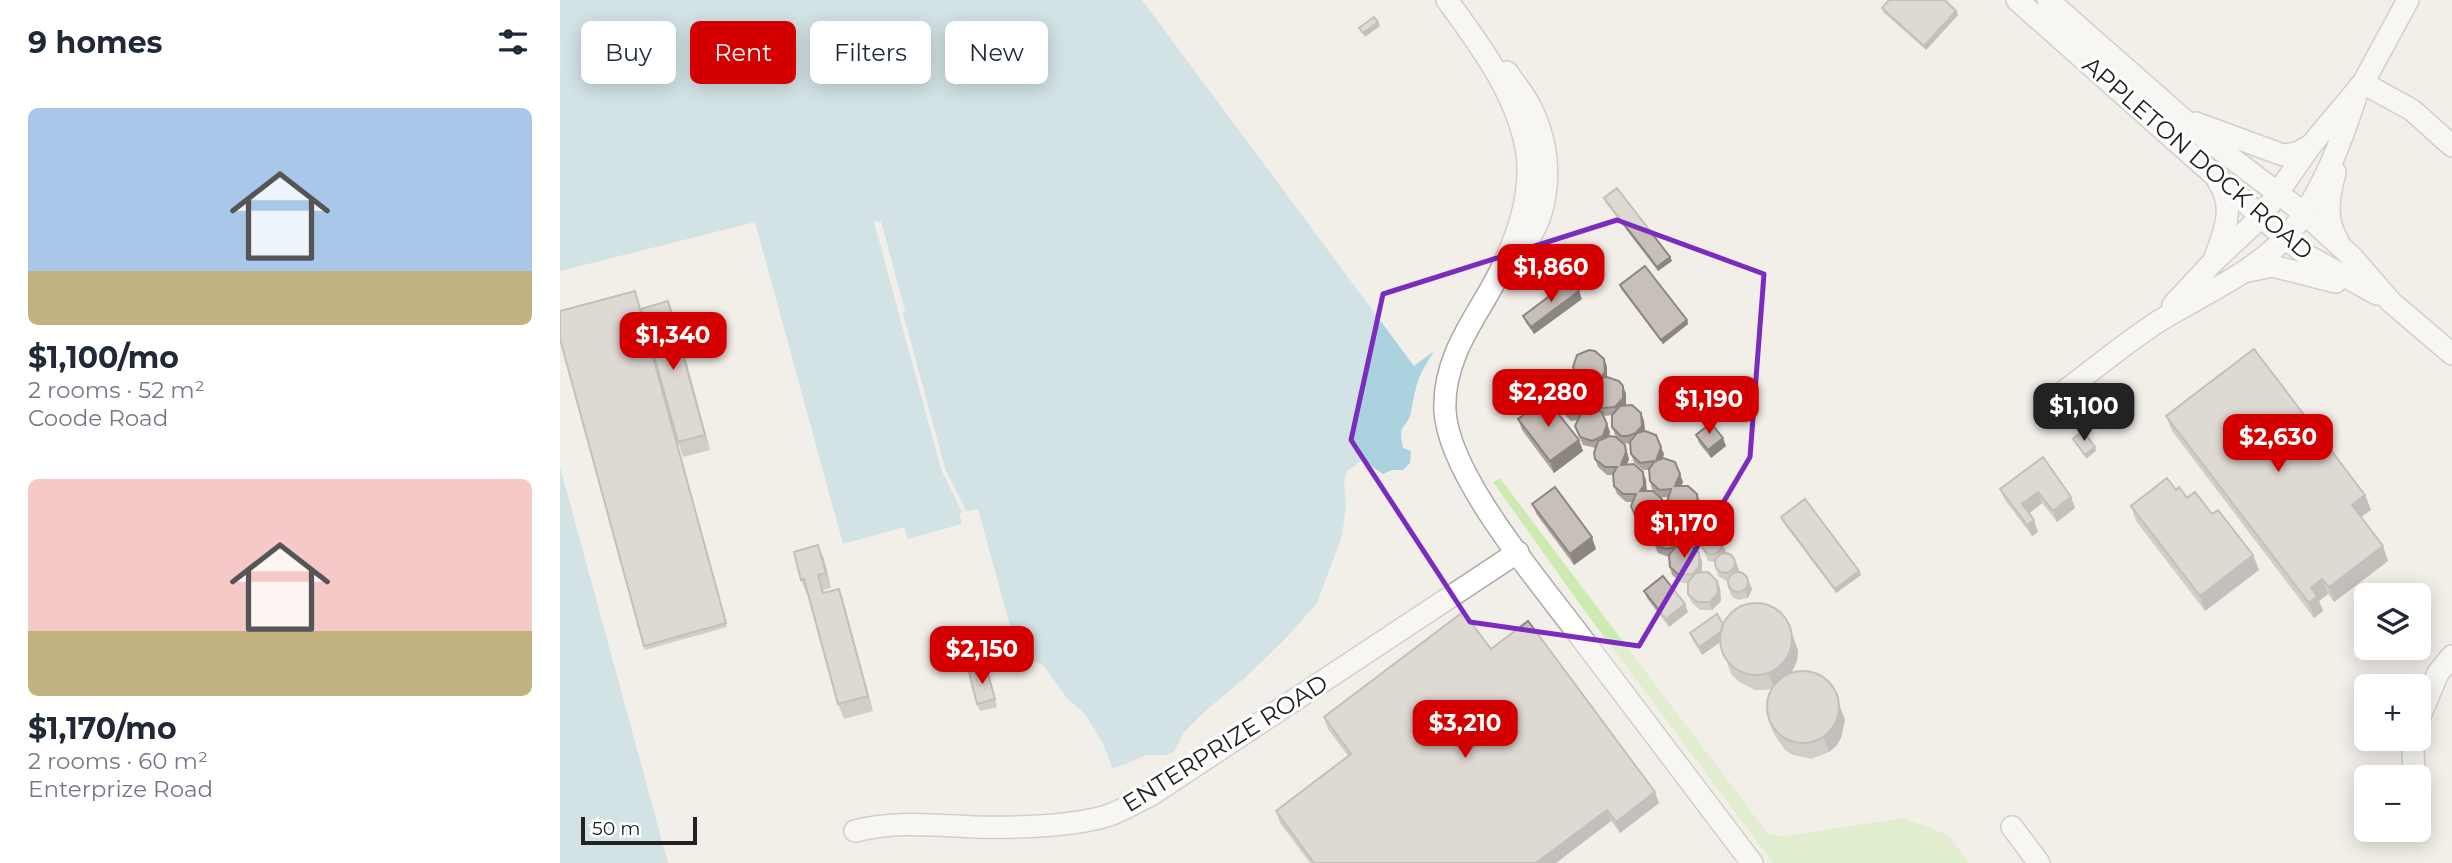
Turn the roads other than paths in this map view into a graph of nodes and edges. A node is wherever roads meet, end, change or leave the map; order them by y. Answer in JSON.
{"nodes":[{"id":1,"x":1447,"y":0,"type":"edge"},
{"id":2,"x":2017,"y":0,"type":"edge"},
{"id":3,"x":2048,"y":0,"type":"edge"},
{"id":4,"x":2408,"y":0,"type":"edge"},
{"id":5,"x":2361,"y":85,"type":"junction"},
{"id":6,"x":2173,"y":110,"type":"junction"},
{"id":7,"x":2349,"y":119,"type":"junction"},
{"id":8,"x":2311,"y":145,"type":"junction"},
{"id":9,"x":2452,"y":146,"type":"edge"},
{"id":10,"x":2216,"y":178,"type":"junction"},
{"id":11,"x":2278,"y":192,"type":"junction"},
{"id":12,"x":2304,"y":213,"type":"junction"},
{"id":13,"x":2261,"y":217,"type":"junction"},
{"id":14,"x":2285,"y":239,"type":"junction"},
{"id":15,"x":2342,"y":247,"type":"junction"},
{"id":16,"x":2213,"y":262,"type":"junction"},
{"id":17,"x":2241,"y":273,"type":"junction"},
{"id":18,"x":2388,"y":300,"type":"junction"},
{"id":19,"x":2158,"y":322,"type":"junction"},
{"id":20,"x":2452,"y":354,"type":"edge"},
{"id":21,"x":2061,"y":394,"type":"dead end"},
{"id":22,"x":1518,"y":552,"type":"junction"},
{"id":23,"x":2452,"y":656,"type":"edge"},
{"id":24,"x":2431,"y":689,"type":"edge"},
{"id":25,"x":2012,"y":827,"type":"dead end"},
{"id":26,"x":855,"y":831,"type":"dead end"},
{"id":27,"x":1752,"y":863,"type":"edge"},
{"id":28,"x":2039,"y":863,"type":"edge"}],
"edges":[{"from":1,"to":22,"type":"street"},
{"from":2,"to":10,"type":"street","name":"APPLETON DOCK ROAD"},
{"from":3,"to":6,"type":"street","name":"APPLETON DOCK ROAD"},
{"from":4,"to":5,"type":"street"},
{"from":5,"to":7,"type":"street"},
{"from":5,"to":8,"type":"street"},
{"from":5,"to":9,"type":"street"},
{"from":6,"to":8,"type":"street"},
{"from":6,"to":11,"type":"street","name":"APPLETON DOCK ROAD"},
{"from":7,"to":12,"type":"street"},
{"from":7,"to":15,"type":"street"},
{"from":8,"to":11,"type":"street"},
{"from":10,"to":13,"type":"street","name":"APPLETON DOCK ROAD"},
{"from":10,"to":16,"type":"street"},
{"from":11,"to":12,"type":"street","name":"APPLETON DOCK ROAD"},
{"from":11,"to":13,"type":"street"},
{"from":12,"to":14,"type":"street"},
{"from":12,"to":15,"type":"street","name":"APPLETON DOCK ROAD"},
{"from":13,"to":14,"type":"street","name":"APPLETON DOCK ROAD"},
{"from":13,"to":16,"type":"street"},
{"from":14,"to":17,"type":"street"},
{"from":14,"to":18,"type":"street","name":"APPLETON DOCK ROAD"},
{"from":15,"to":18,"type":"street","name":"APPLETON DOCK ROAD"},
{"from":16,"to":19,"type":"street"},
{"from":17,"to":18,"type":"street"},
{"from":17,"to":19,"type":"street"},
{"from":18,"to":20,"type":"street","name":"APPLETON DOCK ROAD"},
{"from":19,"to":21,"type":"street"},
{"from":22,"to":26,"type":"street","name":"ENTERPRIZE ROAD"},
{"from":22,"to":27,"type":"street"},
{"from":23,"to":24,"type":"street"},
{"from":25,"to":28,"type":"street"}]}
